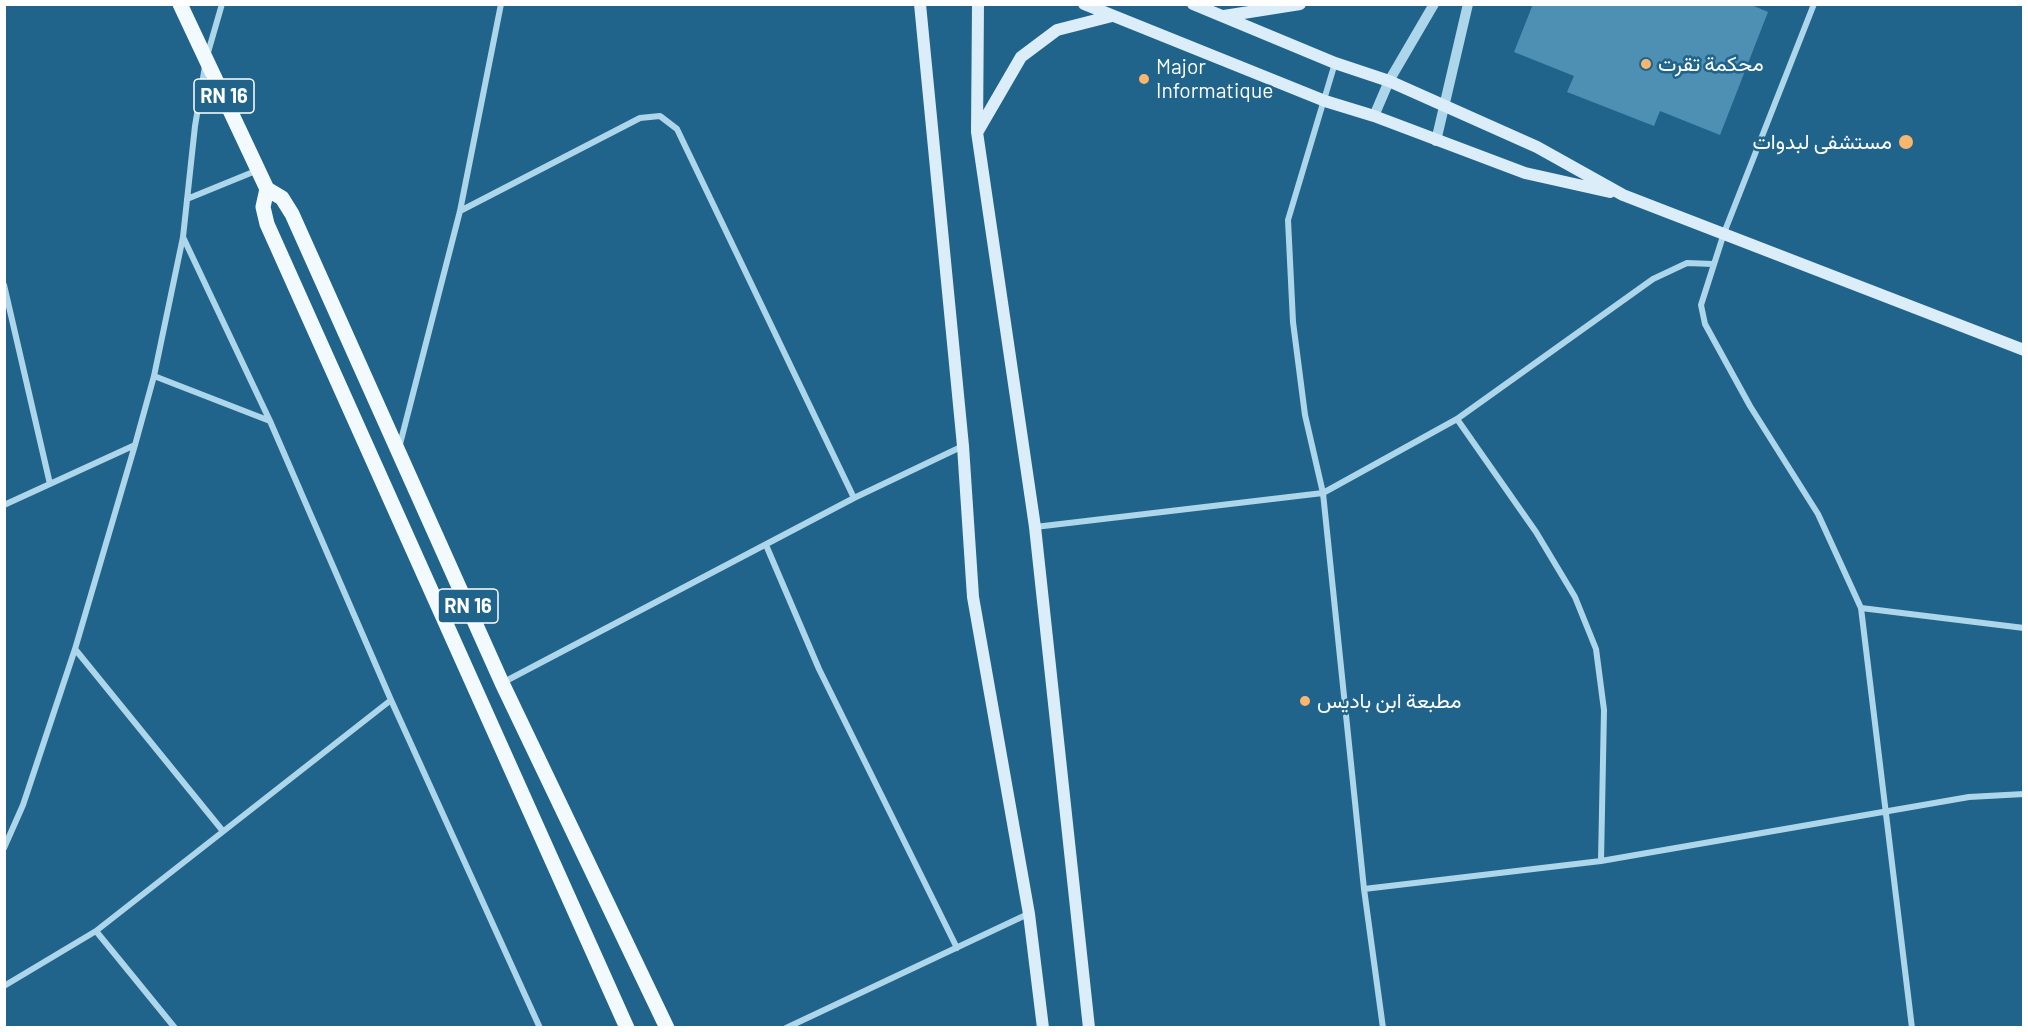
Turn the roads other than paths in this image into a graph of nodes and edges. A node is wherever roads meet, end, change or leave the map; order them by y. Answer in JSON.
{"nodes":[{"id":1,"x":180,"y":4,"type":"edge"},
{"id":2,"x":222,"y":4,"type":"edge"},
{"id":3,"x":501,"y":4,"type":"edge"},
{"id":4,"x":920,"y":4,"type":"edge"},
{"id":5,"x":978,"y":4,"type":"edge"},
{"id":6,"x":1084,"y":4,"type":"edge"},
{"id":7,"x":1193,"y":4,"type":"edge"},
{"id":8,"x":1300,"y":4,"type":"edge"},
{"id":9,"x":1434,"y":4,"type":"edge"},
{"id":10,"x":1468,"y":4,"type":"edge"},
{"id":11,"x":1814,"y":4,"type":"edge"},
{"id":12,"x":1112,"y":16,"type":"junction"},
{"id":13,"x":1221,"y":17,"type":"junction"},
{"id":14,"x":207,"y":59,"type":"junction"},
{"id":15,"x":1335,"y":63,"type":"junction"},
{"id":16,"x":1389,"y":81,"type":"junction"},
{"id":17,"x":1325,"y":101,"type":"junction"},
{"id":18,"x":1444,"y":106,"type":"junction"},
{"id":19,"x":1374,"y":116,"type":"junction"},
{"id":20,"x":977,"y":132,"type":"junction"},
{"id":21,"x":1436,"y":141,"type":"junction"},
{"id":22,"x":258,"y":170,"type":"junction"},
{"id":23,"x":267,"y":189,"type":"junction"},
{"id":24,"x":1623,"y":195,"type":"junction"},
{"id":25,"x":187,"y":199,"type":"junction"},
{"id":26,"x":460,"y":211,"type":"junction"},
{"id":27,"x":1724,"y":233,"type":"junction"},
{"id":28,"x":183,"y":237,"type":"junction"},
{"id":29,"x":1713,"y":264,"type":"junction"},
{"id":30,"x":4,"y":285,"type":"edge"},
{"id":31,"x":2024,"y":350,"type":"edge"},
{"id":32,"x":154,"y":376,"type":"junction"},
{"id":33,"x":1456,"y":419,"type":"junction"},
{"id":34,"x":270,"y":421,"type":"junction"},
{"id":35,"x":135,"y":445,"type":"junction"},
{"id":36,"x":963,"y":447,"type":"junction"},
{"id":37,"x":399,"y":449,"type":"junction"},
{"id":38,"x":50,"y":484,"type":"junction"},
{"id":39,"x":1323,"y":493,"type":"junction"},
{"id":40,"x":854,"y":498,"type":"junction"},
{"id":41,"x":4,"y":505,"type":"edge"},
{"id":42,"x":1035,"y":527,"type":"junction"},
{"id":43,"x":766,"y":544,"type":"junction"},
{"id":44,"x":1861,"y":608,"type":"junction"},
{"id":45,"x":2024,"y":628,"type":"edge"},
{"id":46,"x":75,"y":649,"type":"junction"},
{"id":47,"x":502,"y":683,"type":"junction"},
{"id":48,"x":391,"y":700,"type":"junction"},
{"id":49,"x":2024,"y":794,"type":"edge"},
{"id":50,"x":1884,"y":810,"type":"junction"},
{"id":51,"x":222,"y":830,"type":"junction"},
{"id":52,"x":4,"y":848,"type":"edge"},
{"id":53,"x":1601,"y":861,"type":"junction"},
{"id":54,"x":1364,"y":889,"type":"junction"},
{"id":55,"x":1029,"y":914,"type":"junction"},
{"id":56,"x":96,"y":931,"type":"junction"},
{"id":57,"x":957,"y":948,"type":"junction"},
{"id":58,"x":4,"y":986,"type":"edge"},
{"id":59,"x":175,"y":1028,"type":"edge"},
{"id":60,"x":540,"y":1028,"type":"edge"},
{"id":61,"x":627,"y":1028,"type":"edge"},
{"id":62,"x":667,"y":1028,"type":"edge"},
{"id":63,"x":786,"y":1028,"type":"edge"},
{"id":64,"x":1043,"y":1028,"type":"edge"},
{"id":65,"x":1089,"y":1028,"type":"edge"},
{"id":66,"x":1383,"y":1028,"type":"edge"},
{"id":67,"x":1912,"y":1028,"type":"edge"}],
"edges":[{"from":1,"to":14,"type":"main road","number":"RN 16"},
{"from":2,"to":14,"type":"street"},
{"from":3,"to":26,"type":"street"},
{"from":4,"to":36,"type":"main road"},
{"from":5,"to":20,"type":"main road"},
{"from":6,"to":12,"type":"main road"},
{"from":7,"to":13,"type":"main road"},
{"from":8,"to":13,"type":"main road"},
{"from":9,"to":16,"type":"street"},
{"from":10,"to":18,"type":"street"},
{"from":11,"to":27,"type":"street"},
{"from":12,"to":17,"type":"main road"},
{"from":12,"to":20,"type":"main road"},
{"from":13,"to":15,"type":"main road"},
{"from":14,"to":22,"type":"main road","number":"RN 16"},
{"from":14,"to":25,"type":"street"},
{"from":15,"to":16,"type":"main road"},
{"from":15,"to":17,"type":"street"},
{"from":16,"to":18,"type":"main road"},
{"from":16,"to":19,"type":"street"},
{"from":17,"to":19,"type":"main road"},
{"from":17,"to":39,"type":"street"},
{"from":18,"to":21,"type":"street"},
{"from":18,"to":24,"type":"main road"},
{"from":19,"to":21,"type":"main road"},
{"from":20,"to":42,"type":"main road"},
{"from":21,"to":24,"type":"main road"},
{"from":22,"to":23,"type":"main road","number":"RN 16"},
{"from":22,"to":25,"type":"street"},
{"from":23,"to":37,"type":"main road","number":"RN 16"},
{"from":23,"to":61,"type":"main road","number":"RN 16"},
{"from":24,"to":27,"type":"main road"},
{"from":25,"to":28,"type":"street"},
{"from":26,"to":37,"type":"street"},
{"from":26,"to":40,"type":"street"},
{"from":27,"to":29,"type":"street"},
{"from":27,"to":31,"type":"main road"},
{"from":28,"to":32,"type":"street"},
{"from":28,"to":34,"type":"street"},
{"from":29,"to":33,"type":"street"},
{"from":29,"to":44,"type":"street"},
{"from":30,"to":38,"type":"street"},
{"from":32,"to":34,"type":"street"},
{"from":32,"to":35,"type":"street"},
{"from":33,"to":39,"type":"street"},
{"from":33,"to":53,"type":"street"},
{"from":34,"to":48,"type":"street"},
{"from":35,"to":38,"type":"street"},
{"from":35,"to":46,"type":"street"},
{"from":36,"to":40,"type":"street"},
{"from":36,"to":55,"type":"main road"},
{"from":37,"to":47,"type":"main road","number":"RN 16"},
{"from":38,"to":41,"type":"street"},
{"from":39,"to":42,"type":"street"},
{"from":39,"to":54,"type":"street"},
{"from":40,"to":43,"type":"street"},
{"from":42,"to":65,"type":"main road"},
{"from":43,"to":47,"type":"street"},
{"from":43,"to":57,"type":"street"},
{"from":44,"to":45,"type":"street"},
{"from":44,"to":50,"type":"street"},
{"from":46,"to":51,"type":"street"},
{"from":46,"to":52,"type":"street"},
{"from":47,"to":62,"type":"main road","number":"RN 16"},
{"from":48,"to":51,"type":"street"},
{"from":48,"to":60,"type":"street"},
{"from":49,"to":50,"type":"street"},
{"from":50,"to":53,"type":"street"},
{"from":50,"to":67,"type":"street"},
{"from":51,"to":56,"type":"street"},
{"from":53,"to":54,"type":"street"},
{"from":54,"to":66,"type":"street"},
{"from":55,"to":57,"type":"street"},
{"from":55,"to":64,"type":"main road"},
{"from":56,"to":58,"type":"street"},
{"from":56,"to":59,"type":"street"},
{"from":57,"to":63,"type":"street"}]}
